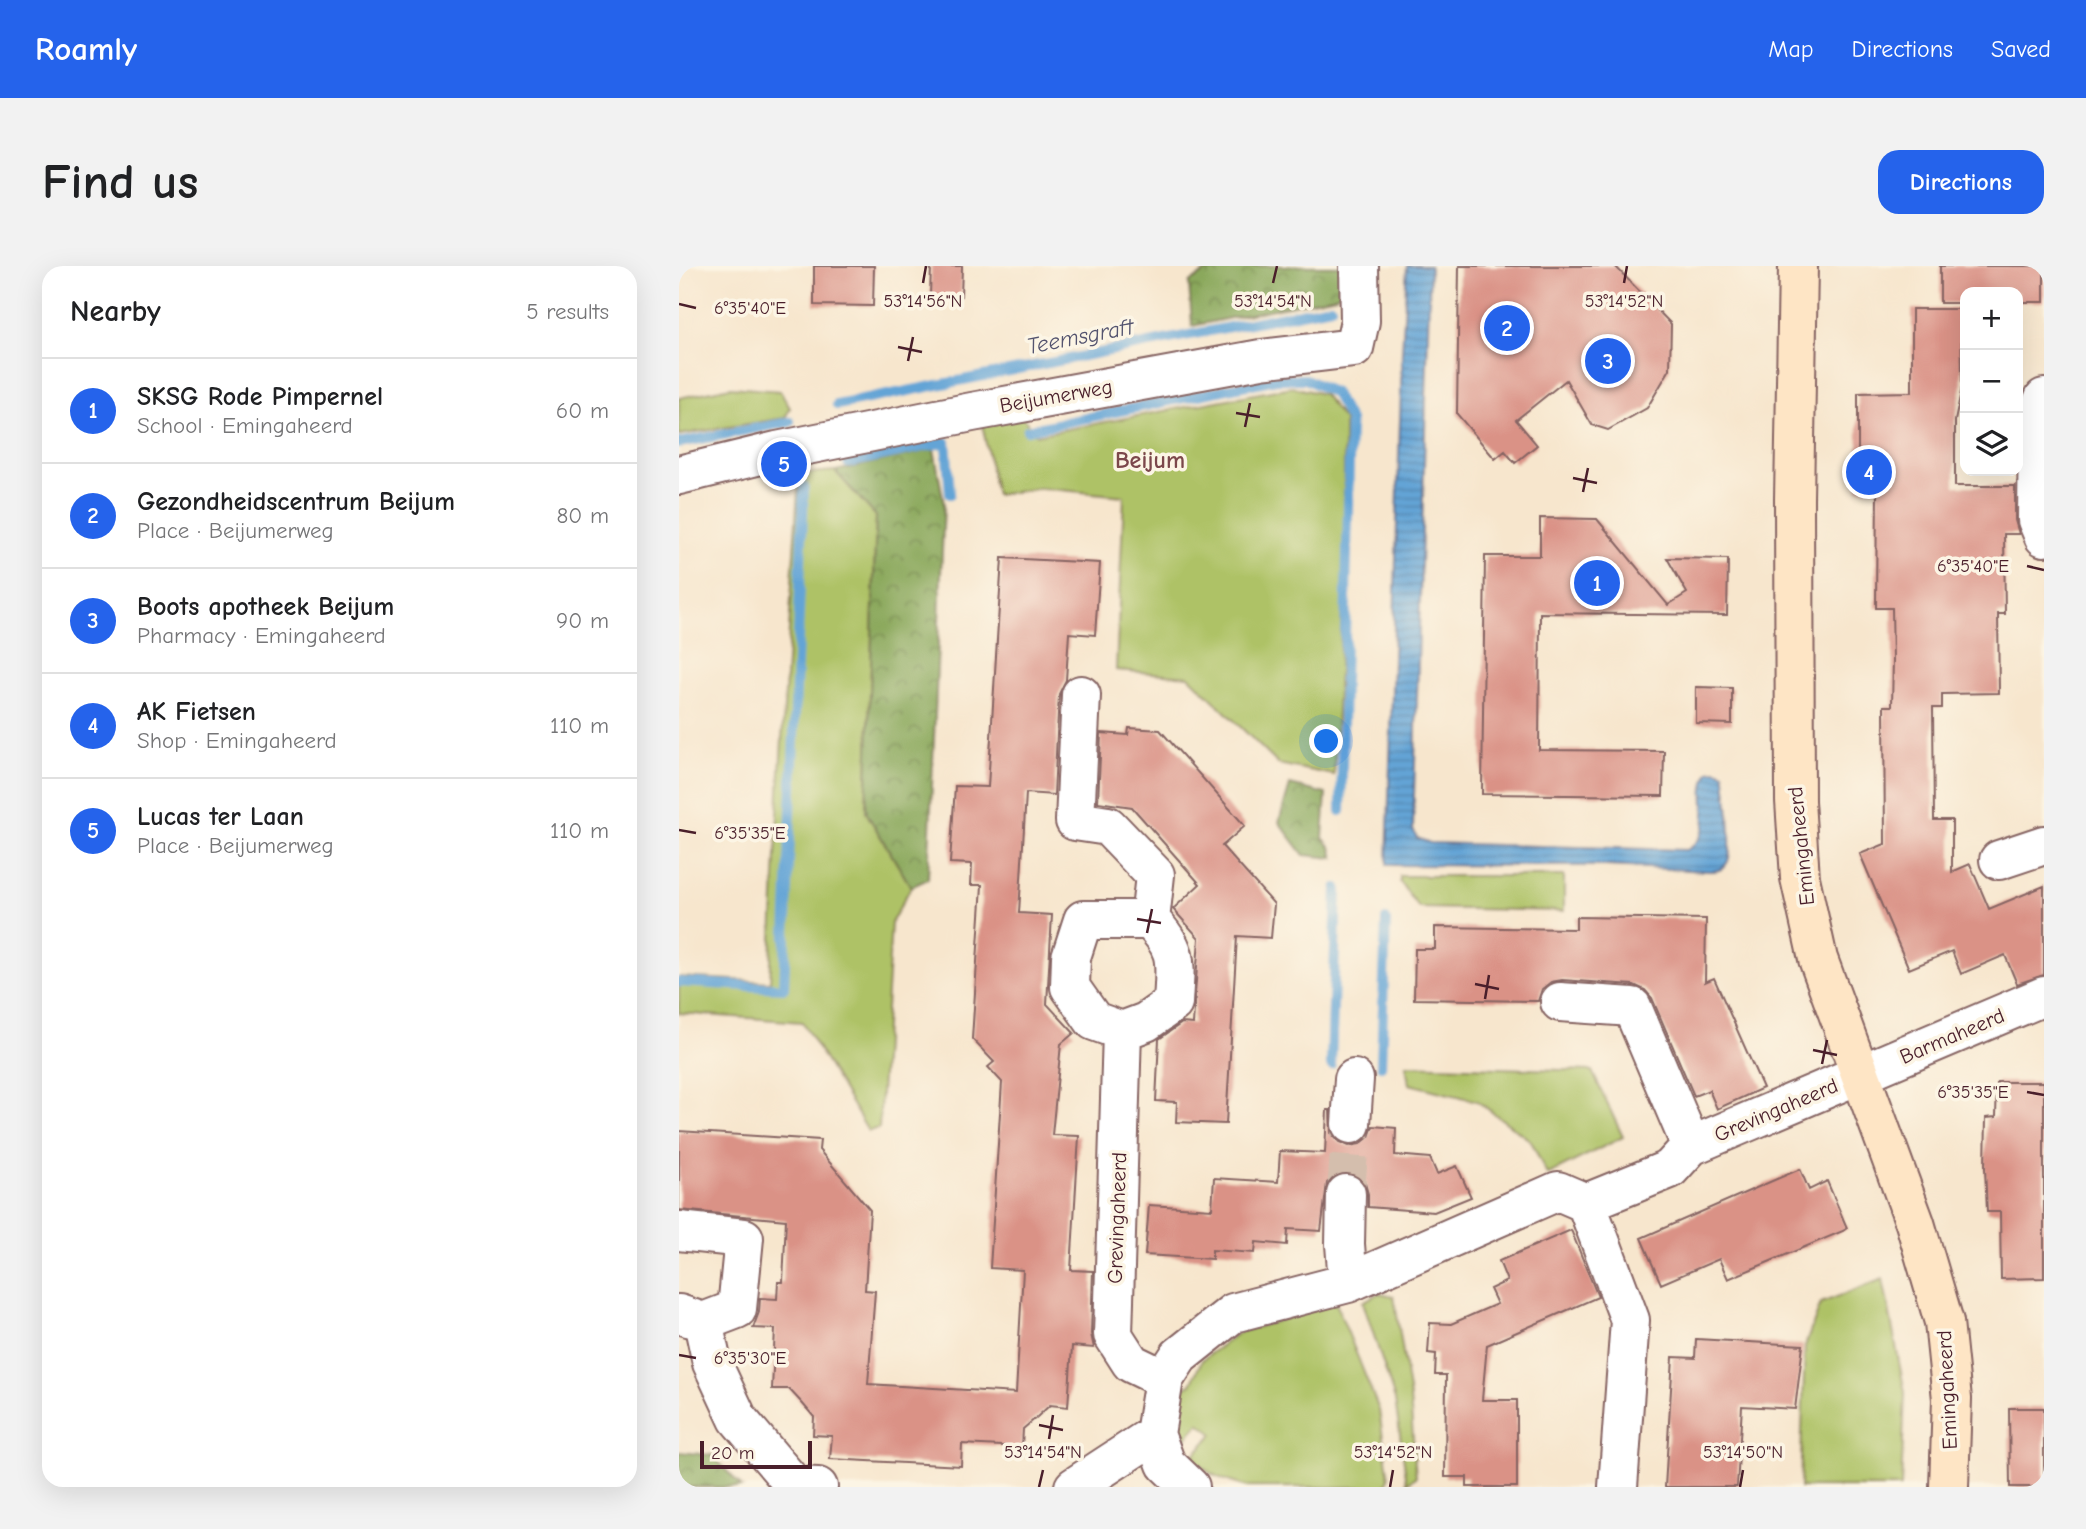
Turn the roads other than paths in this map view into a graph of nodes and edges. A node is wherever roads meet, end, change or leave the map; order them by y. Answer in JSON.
{"nodes":[{"id":1,"x":1359,"y":266,"type":"edge"},
{"id":2,"x":1798,"y":266,"type":"edge"},
{"id":3,"x":2044,"y":398,"type":"edge"},
{"id":4,"x":679,"y":475,"type":"edge"},
{"id":5,"x":2044,"y":537,"type":"edge"},
{"id":6,"x":1081,"y":695,"type":"dead end"},
{"id":7,"x":2044,"y":845,"type":"edge"},
{"id":8,"x":2000,"y":860,"type":"dead end"},
{"id":9,"x":1150,"y":920,"type":"junction"},
{"id":10,"x":2044,"y":996,"type":"edge"},
{"id":11,"x":1560,"y":1002,"type":"dead end"},
{"id":12,"x":1122,"y":1031,"type":"junction"},
{"id":13,"x":1861,"y":1076,"type":"junction"},
{"id":14,"x":1353,"y":1079,"type":"dead end"},
{"id":15,"x":1351,"y":1124,"type":"tunnel mouth"},
{"id":16,"x":1691,"y":1146,"type":"junction"},
{"id":17,"x":1346,"y":1194,"type":"tunnel mouth"},
{"id":18,"x":1586,"y":1203,"type":"junction"},
{"id":19,"x":679,"y":1231,"type":"edge"},
{"id":20,"x":1348,"y":1283,"type":"junction"},
{"id":21,"x":691,"y":1318,"type":"edge"},
{"id":22,"x":1164,"y":1379,"type":"junction"},
{"id":23,"x":1155,"y":1434,"type":"junction"},
{"id":24,"x":818,"y":1487,"type":"edge"},
{"id":25,"x":1074,"y":1487,"type":"edge"},
{"id":26,"x":1190,"y":1487,"type":"edge"},
{"id":27,"x":1618,"y":1487,"type":"edge"},
{"id":28,"x":1949,"y":1487,"type":"edge"}],
"edges":[{"from":1,"to":4,"type":"street","name":"Beijumerweg"},
{"from":2,"to":13,"type":"street","name":"Emingaheerd"},
{"from":3,"to":5,"type":"street"},
{"from":6,"to":9,"type":"street"},
{"from":7,"to":8,"type":"street"},
{"from":9,"to":12,"type":"street"},
{"from":9,"to":12,"type":"street"},
{"from":10,"to":13,"type":"street","name":"Barmaheerd"},
{"from":11,"to":16,"type":"street","name":"Grevingaheerd"},
{"from":12,"to":22,"type":"street","name":"Grevingaheerd"},
{"from":13,"to":16,"type":"street","name":"Grevingaheerd"},
{"from":13,"to":28,"type":"street","name":"Emingaheerd"},
{"from":14,"to":15,"type":"street"},
{"from":16,"to":18,"type":"street","name":"Grevingaheerd"},
{"from":17,"to":20,"type":"street"},
{"from":18,"to":20,"type":"street"},
{"from":18,"to":27,"type":"street"},
{"from":19,"to":21,"type":"street"},
{"from":20,"to":22,"type":"street"},
{"from":21,"to":24,"type":"street"},
{"from":22,"to":23,"type":"street"},
{"from":23,"to":25,"type":"street"},
{"from":23,"to":26,"type":"street"}]}
